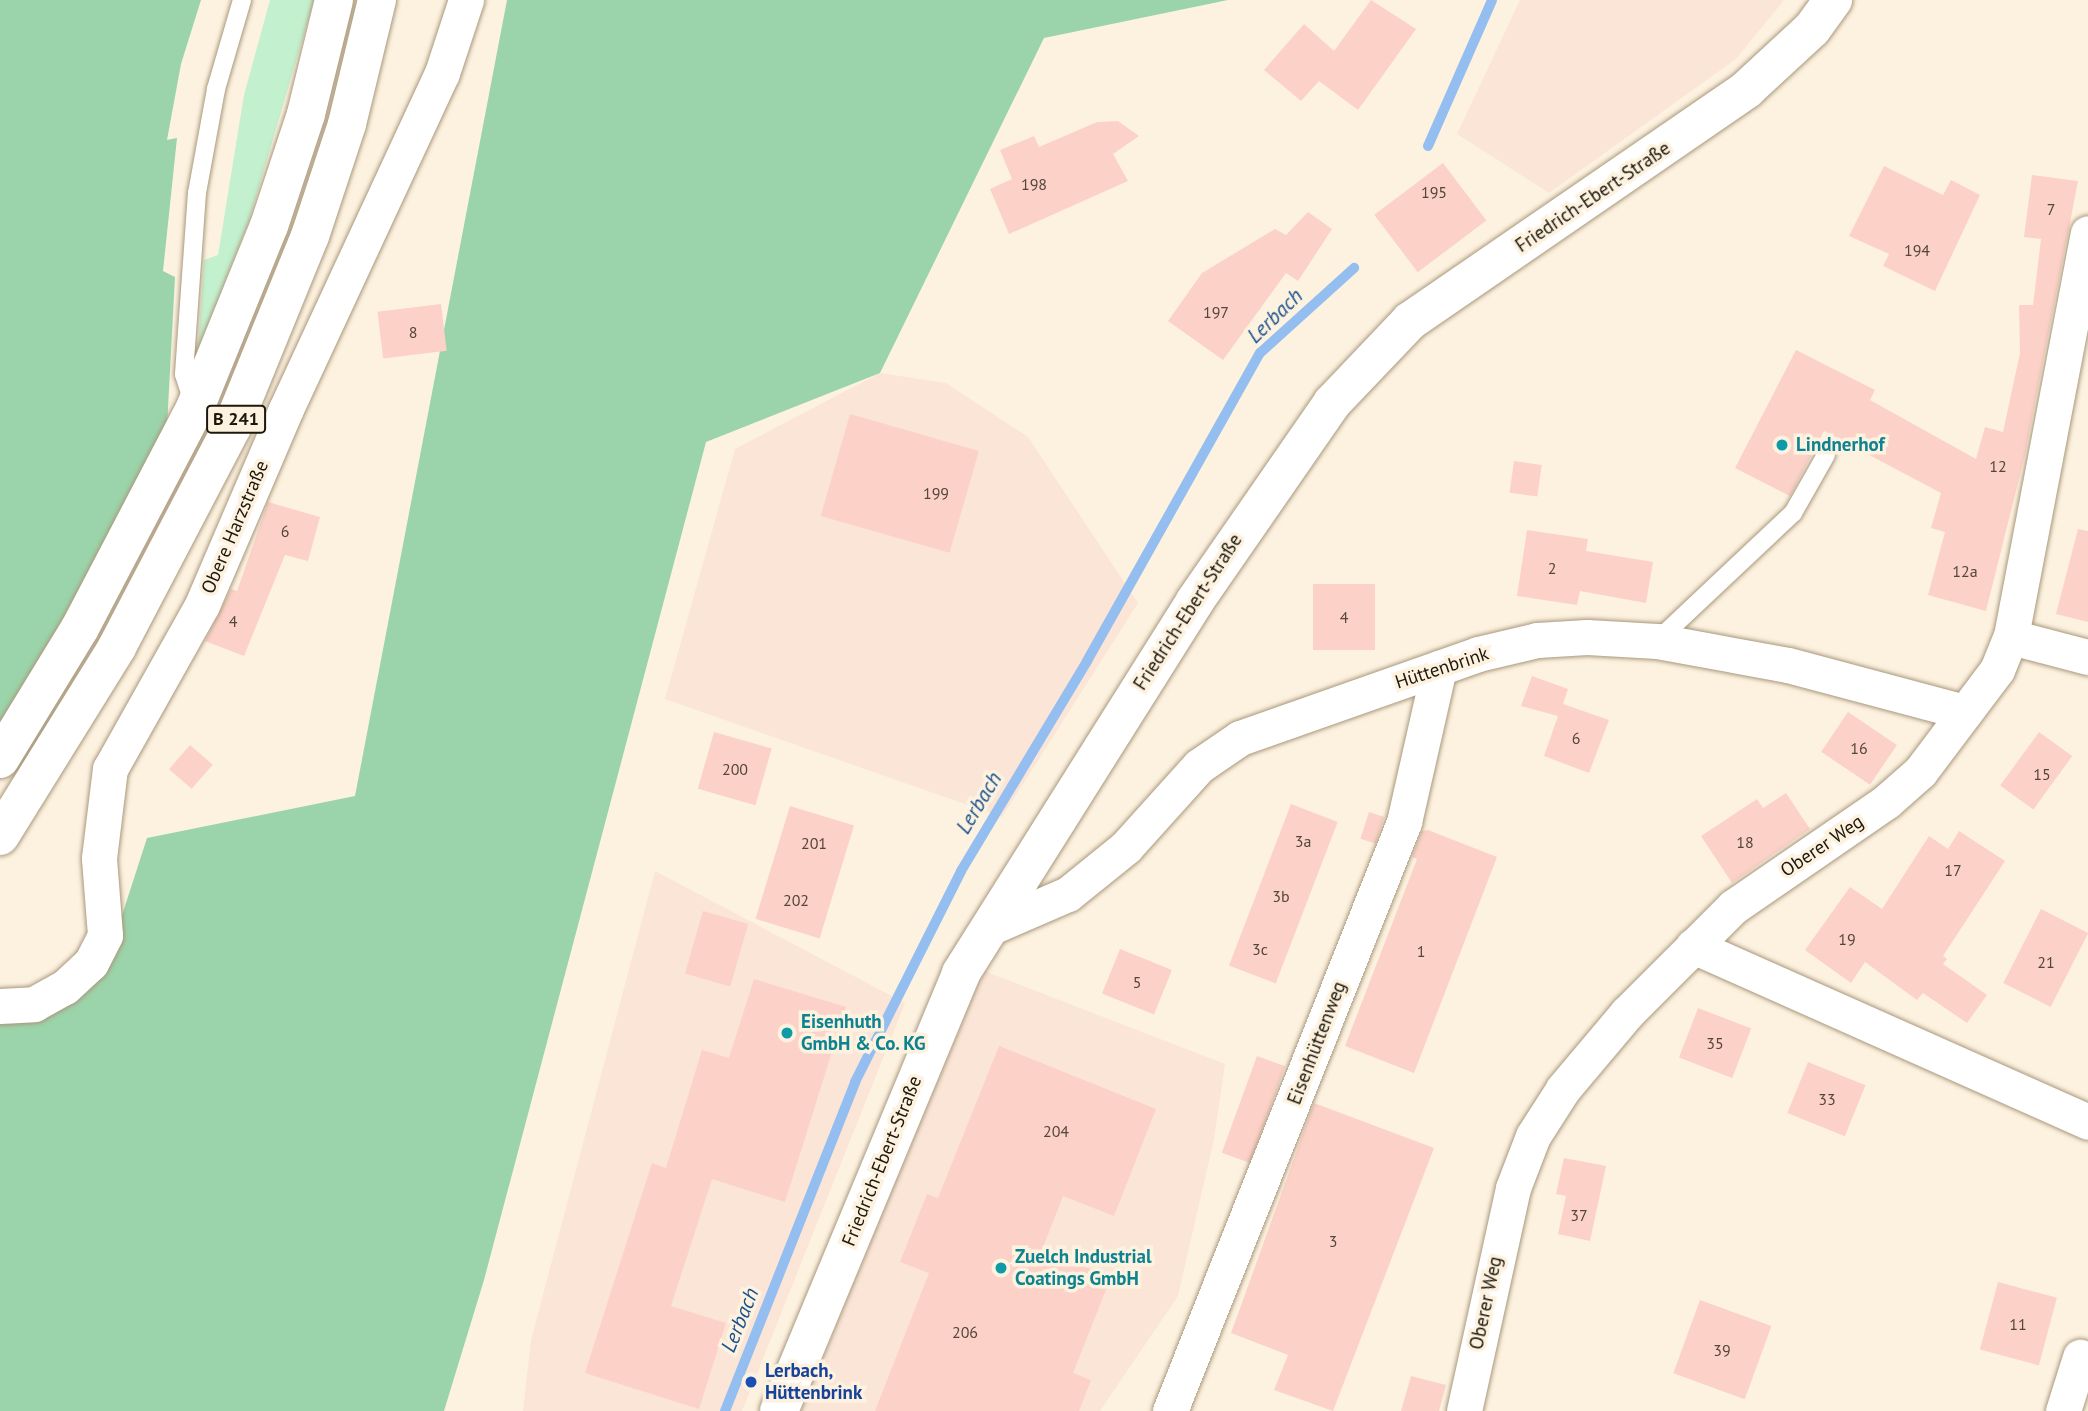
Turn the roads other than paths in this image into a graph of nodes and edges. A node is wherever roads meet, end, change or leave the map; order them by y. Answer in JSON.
{"nodes":[{"id":1,"x":242,"y":0,"type":"edge"},
{"id":2,"x":334,"y":0,"type":"edge"},
{"id":3,"x":377,"y":0,"type":"edge"},
{"id":4,"x":466,"y":0,"type":"edge"},
{"id":5,"x":1833,"y":0,"type":"edge"},
{"id":6,"x":2088,"y":233,"type":"edge"},
{"id":7,"x":195,"y":408,"type":"junction"},
{"id":8,"x":1826,"y":455,"type":"dead end"},
{"id":9,"x":2023,"y":640,"type":"dead end"},
{"id":10,"x":1657,"y":642,"type":"junction"},
{"id":11,"x":2088,"y":657,"type":"edge"},
{"id":12,"x":1439,"y":667,"type":"junction"},
{"id":13,"x":1965,"y":712,"type":"junction"},
{"id":14,"x":0,"y":759,"type":"edge"},
{"id":15,"x":0,"y":836,"type":"edge"},
{"id":16,"x":987,"y":929,"type":"junction"},
{"id":17,"x":1693,"y":946,"type":"junction"},
{"id":18,"x":0,"y":1006,"type":"edge"},
{"id":19,"x":2088,"y":1122,"type":"edge"},
{"id":20,"x":2080,"y":1357,"type":"dead end"},
{"id":21,"x":779,"y":1411,"type":"edge"},
{"id":22,"x":1170,"y":1411,"type":"edge"},
{"id":23,"x":1464,"y":1411,"type":"edge"},
{"id":24,"x":2063,"y":1411,"type":"edge"}],
"edges":[{"from":1,"to":7,"type":"lane"},
{"from":2,"to":7,"type":"street","number":"B 241"},
{"from":3,"to":15,"type":"street","number":"B 241"},
{"from":4,"to":18,"type":"street","name":"Obere Harzstraße"},
{"from":5,"to":16,"type":"street","name":"Friedrich-Ebert-Straße"},
{"from":6,"to":13,"type":"street","name":"Oberer Weg"},
{"from":7,"to":14,"type":"street","number":"B 241"},
{"from":8,"to":10,"type":"lane"},
{"from":9,"to":11,"type":"street"},
{"from":10,"to":12,"type":"street","name":"Hüttenbrink"},
{"from":10,"to":13,"type":"street","name":"Hüttenbrink"},
{"from":12,"to":16,"type":"street","name":"Hüttenbrink"},
{"from":12,"to":22,"type":"street","name":"Eisenhüttenweg"},
{"from":13,"to":17,"type":"street","name":"Oberer Weg"},
{"from":16,"to":21,"type":"street","name":"Friedrich-Ebert-Straße"},
{"from":17,"to":19,"type":"street"},
{"from":17,"to":23,"type":"street","name":"Oberer Weg"},
{"from":20,"to":24,"type":"street"}]}
